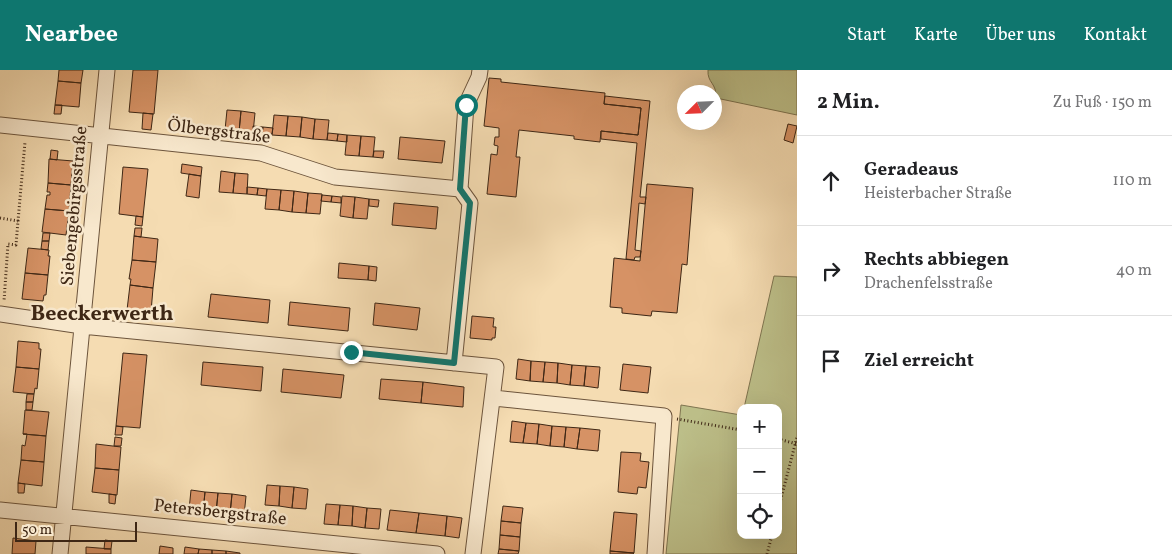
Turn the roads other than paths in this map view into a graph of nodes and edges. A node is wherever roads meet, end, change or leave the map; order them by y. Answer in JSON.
{"nodes":[{"id":1,"x":107,"y":70,"type":"edge"},
{"id":2,"x":480,"y":70,"type":"edge"},
{"id":3,"x":0,"y":125,"type":"edge"},
{"id":4,"x":100,"y":137,"type":"junction"},
{"id":5,"x":460,"y":189,"type":"junction"},
{"id":6,"x":1,"y":314,"type":"edge"},
{"id":7,"x":82,"y":326,"type":"junction"},
{"id":8,"x":454,"y":363,"type":"junction"},
{"id":9,"x":494,"y":398,"type":"junction"},
{"id":10,"x":0,"y":510,"type":"edge"},
{"id":11,"x":63,"y":516,"type":"junction"},
{"id":12,"x":60,"y":554,"type":"edge"},
{"id":13,"x":437,"y":554,"type":"edge"},
{"id":14,"x":473,"y":554,"type":"edge"},
{"id":15,"x":655,"y":554,"type":"edge"}],
"edges":[{"from":1,"to":4,"type":"street","name":"Siebengebirgsstraße"},
{"from":2,"to":5,"type":"street"},
{"from":3,"to":4,"type":"street","name":"Ölbergstraße"},
{"from":4,"to":5,"type":"street","name":"Ölbergstraße"},
{"from":4,"to":7,"type":"street","name":"Siebengebirgsstraße"},
{"from":5,"to":8,"type":"street"},
{"from":6,"to":7,"type":"street"},
{"from":7,"to":8,"type":"street"},
{"from":7,"to":11,"type":"street","name":"Siebengebirgsstraße"},
{"from":8,"to":9,"type":"street"},
{"from":9,"to":14,"type":"street"},
{"from":9,"to":15,"type":"street"},
{"from":10,"to":11,"type":"street","name":"Petersbergstraße"},
{"from":11,"to":12,"type":"street","name":"Siebengebirgsstraße"},
{"from":11,"to":13,"type":"street","name":"Petersbergstraße"}]}
